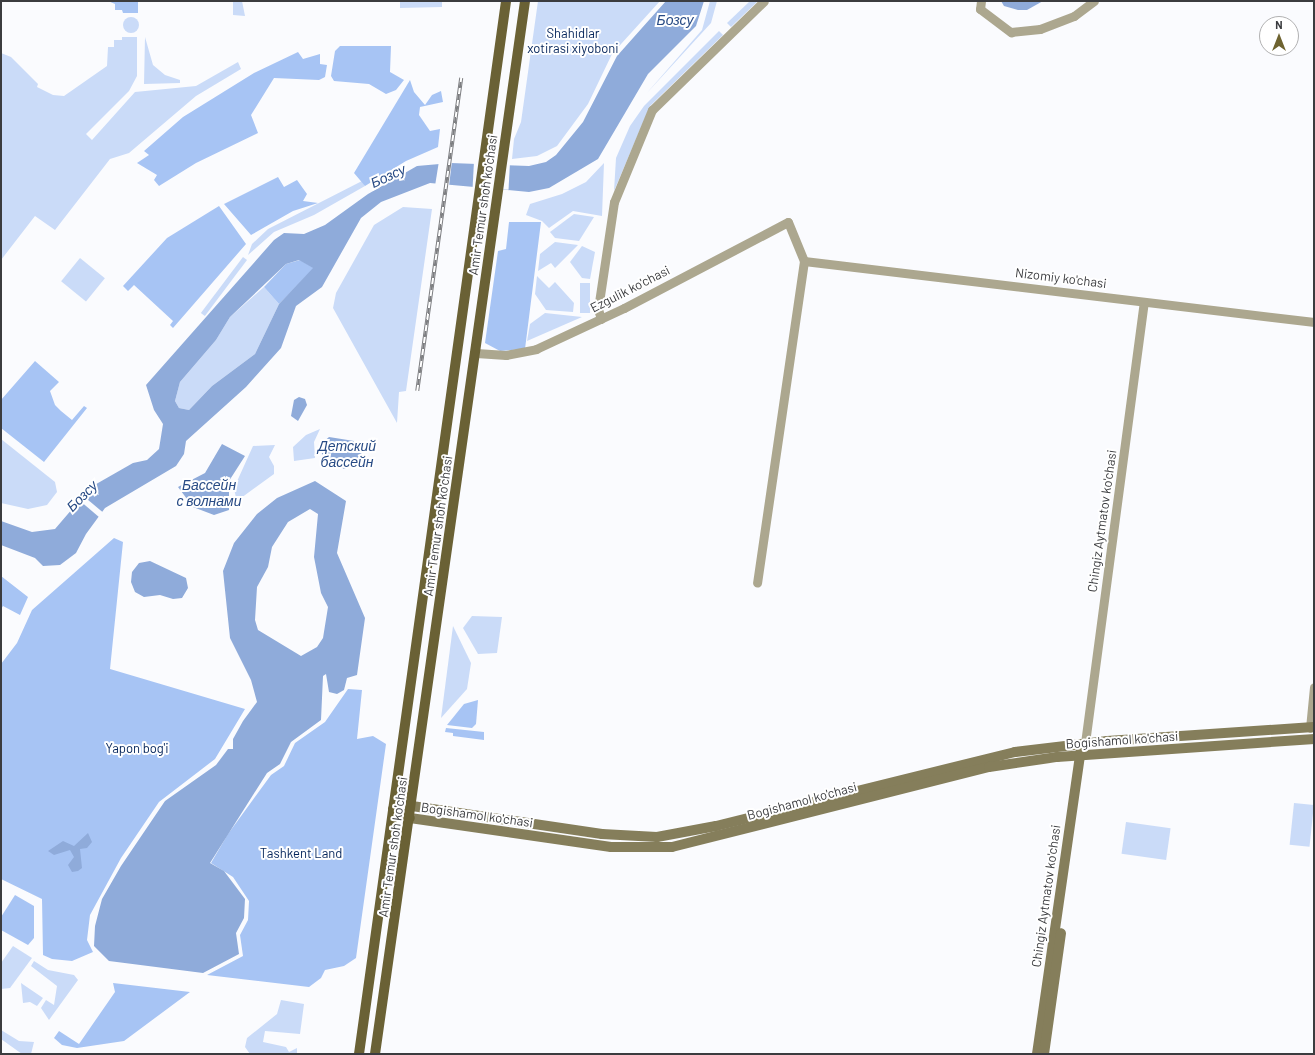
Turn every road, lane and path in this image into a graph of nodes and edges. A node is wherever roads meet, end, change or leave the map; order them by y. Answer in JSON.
{"nodes":[{"id":1,"x":506,"y":1,"type":"edge"},
{"id":2,"x":525,"y":1,"type":"edge"},
{"id":3,"x":764,"y":1,"type":"edge"},
{"id":4,"x":1094,"y":1,"type":"edge"},
{"id":5,"x":980,"y":5,"type":"edge"},
{"id":6,"x":804,"y":261,"type":"junction"},
{"id":7,"x":1144,"y":302,"type":"junction"},
{"id":8,"x":601,"y":319,"type":"junction"},
{"id":9,"x":1314,"y":322,"type":"edge"},
{"id":10,"x":476,"y":353,"type":"junction"},
{"id":11,"x":434,"y":513,"type":"junction"},
{"id":12,"x":453,"y":516,"type":"junction"},
{"id":13,"x":757,"y":583,"type":"dead end"},
{"id":14,"x":1314,"y":687,"type":"edge"},
{"id":15,"x":1312,"y":728,"type":"edge"},
{"id":16,"x":1314,"y":738,"type":"edge"},
{"id":17,"x":1085,"y":743,"type":"junction"},
{"id":18,"x":1082,"y":755,"type":"junction"},
{"id":19,"x":856,"y":796,"type":"junction"},
{"id":20,"x":412,"y":806,"type":"junction"},
{"id":21,"x":393,"y":809,"type":"junction"},
{"id":22,"x":410,"y":818,"type":"junction"},
{"id":23,"x":359,"y":1054,"type":"edge"},
{"id":24,"x":375,"y":1054,"type":"edge"},
{"id":25,"x":1037,"y":1054,"type":"edge"},
{"id":26,"x":1044,"y":1054,"type":"edge"}],
"edges":[{"from":1,"to":11,"type":"main road","name":"Amir Temur shoh ko'chasi"},
{"from":2,"to":10,"type":"main road","name":"Amir Temur shoh ko'chasi"},
{"from":3,"to":8,"type":"street"},
{"from":4,"to":5,"type":"street"},
{"from":6,"to":7,"type":"street","name":"Nizomiy ko'chasi"},
{"from":6,"to":8,"type":"street","name":"Ezgulik ko'chasi"},
{"from":6,"to":13,"type":"street"},
{"from":7,"to":9,"type":"street","name":"Nizomiy ko'chasi"},
{"from":7,"to":17,"type":"street","name":"Chingiz Aytmatov ko'chasi"},
{"from":8,"to":10,"type":"street","name":"Ezgulik ko'chasi"},
{"from":10,"to":12,"type":"main road","name":"Amir Temur shoh ko'chasi"},
{"from":11,"to":12,"type":"main road"},
{"from":11,"to":21,"type":"main road","name":"Amir Temur shoh ko'chasi"},
{"from":12,"to":20,"type":"main road","name":"Amir Temur shoh ko'chasi"},
{"from":14,"to":15,"type":"street"},
{"from":15,"to":17,"type":"main road","name":"Bogishamol ko'chasi"},
{"from":16,"to":18,"type":"main road","name":"Bogishamol ko'chasi"},
{"from":17,"to":18,"type":"main road","name":"Chingiz Aytmatov ko'chasi"},
{"from":17,"to":19,"type":"main road","name":"Bogishamol ko'chasi"},
{"from":18,"to":19,"type":"main road","name":"Bogishamol ko'chasi"},
{"from":18,"to":25,"type":"main road","name":"Chingiz Aytmatov ko'chasi"},
{"from":18,"to":26,"type":"main road","name":"Chingiz Aytmatov ko'chasi"},
{"from":19,"to":20,"type":"main road","name":"Bogishamol ko'chasi"},
{"from":19,"to":22,"type":"main road","name":"Bogishamol ko'chasi"},
{"from":20,"to":21,"type":"main road","name":"Bogishamol ko'chasi"},
{"from":20,"to":22,"type":"main road","name":"Amir Temur shoh ko'chasi"},
{"from":21,"to":22,"type":"main road","name":"Bogishamol ko'chasi"},
{"from":21,"to":23,"type":"main road","name":"Amir Temur shoh ko'chasi"},
{"from":22,"to":24,"type":"main road","name":"Amir Temur shoh ko'chasi"}]}
